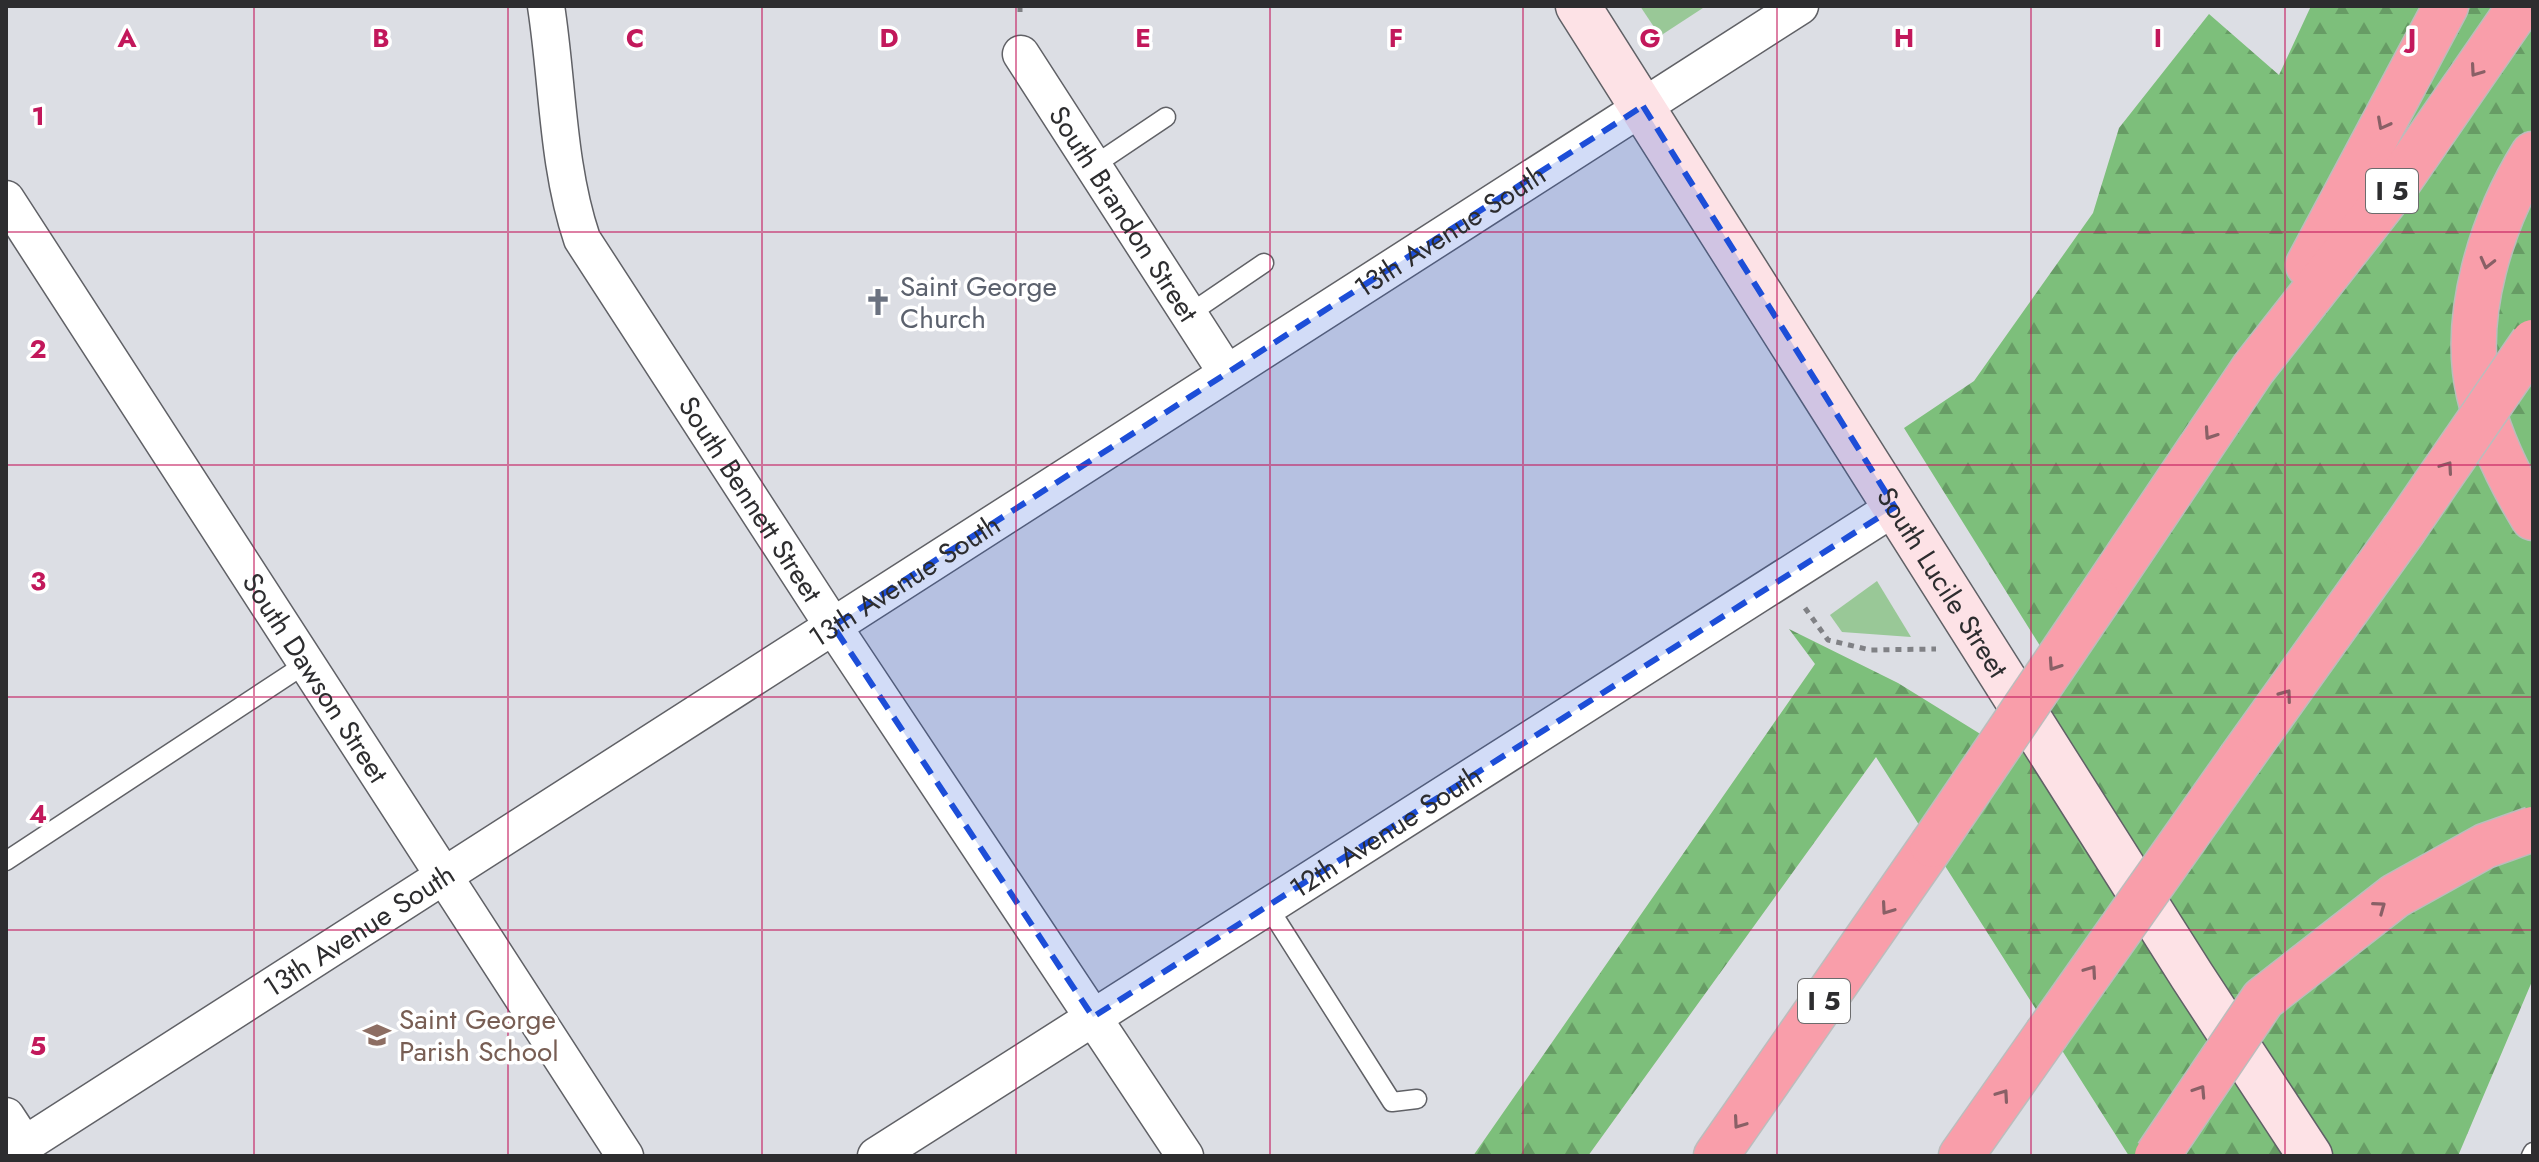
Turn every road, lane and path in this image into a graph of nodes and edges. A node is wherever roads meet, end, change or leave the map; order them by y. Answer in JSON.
{"nodes":[{"id":1,"x":546,"y":6,"type":"edge"},
{"id":2,"x":1578,"y":6,"type":"edge"},
{"id":3,"x":1800,"y":6,"type":"edge"},
{"id":4,"x":2446,"y":6,"type":"edge"},
{"id":5,"x":2520,"y":6,"type":"edge"},
{"id":6,"x":1021,"y":54,"type":"dead end"},
{"id":7,"x":1643,"y":106,"type":"junction"},
{"id":8,"x":1166,"y":117,"type":"dead end"},
{"id":9,"x":2533,"y":154,"type":"edge"},
{"id":10,"x":1093,"y":166,"type":"junction"},
{"id":11,"x":6,"y":199,"type":"edge"},
{"id":12,"x":1264,"y":263,"type":"dead end"},
{"id":13,"x":1189,"y":314,"type":"junction"},
{"id":14,"x":2533,"y":342,"type":"edge"},
{"id":15,"x":2253,"y":369,"type":"junction"},
{"id":16,"x":1226,"y":372,"type":"junction"},
{"id":17,"x":1895,"y":507,"type":"junction"},
{"id":18,"x":2533,"y":518,"type":"edge"},
{"id":19,"x":1803,"y":605,"type":"dead end"},
{"id":20,"x":833,"y":626,"type":"junction"},
{"id":21,"x":1935,"y":648,"type":"dead end"},
{"id":22,"x":307,"y":663,"type":"junction"},
{"id":23,"x":2533,"y":829,"type":"edge"},
{"id":24,"x":6,"y":861,"type":"edge"},
{"id":25,"x":445,"y":875,"type":"junction"},
{"id":26,"x":1267,"y":905,"type":"junction"},
{"id":27,"x":1093,"y":1017,"type":"junction"},
{"id":28,"x":1417,"y":1099,"type":"dead end"},
{"id":29,"x":13,"y":1139,"type":"edge"},
{"id":30,"x":897,"y":1150,"type":"edge"},
{"id":31,"x":625,"y":1156,"type":"edge"},
{"id":32,"x":1185,"y":1156,"type":"edge"},
{"id":33,"x":1716,"y":1156,"type":"edge"},
{"id":34,"x":1961,"y":1156,"type":"edge"},
{"id":35,"x":2157,"y":1156,"type":"edge"},
{"id":36,"x":2310,"y":1156,"type":"edge"}],
"edges":[{"from":1,"to":20,"type":"street","name":"South Bennett Street"},
{"from":2,"to":7,"type":"street","name":"South Lucile Street"},
{"from":3,"to":7,"type":"street","name":"13th Avenue South"},
{"from":4,"to":15,"type":"highway","one_way":true},
{"from":5,"to":15,"type":"highway","number":"I 5","one_way":true},
{"from":6,"to":10,"type":"street","name":"South Brandon Street"},
{"from":7,"to":16,"type":"street","name":"13th Avenue South"},
{"from":7,"to":17,"type":"street","name":"South Lucile Street"},
{"from":8,"to":10,"type":"lane"},
{"from":9,"to":18,"type":"highway","one_way":true},
{"from":10,"to":13,"type":"street","name":"South Brandon Street"},
{"from":11,"to":22,"type":"street","name":"South Dawson Street"},
{"from":12,"to":13,"type":"lane"},
{"from":13,"to":16,"type":"street","name":"South Brandon Street"},
{"from":34,"to":14,"type":"highway","one_way":true,"bridge":true},
{"from":15,"to":33,"type":"highway","number":"I 5","one_way":true,"bridge":true},
{"from":16,"to":20,"type":"street","name":"13th Avenue South"},
{"from":17,"to":26,"type":"street","name":"12th Avenue South"},
{"from":17,"to":36,"type":"street","name":"South Lucile Street"},
{"from":19,"to":21,"type":"path"},
{"from":20,"to":25,"type":"street","name":"13th Avenue South"},
{"from":20,"to":27,"type":"street","name":"South Bennett Street"},
{"from":22,"to":24,"type":"lane"},
{"from":22,"to":25,"type":"street","name":"South Dawson Street"},
{"from":35,"to":23,"type":"highway","one_way":true,"bridge":true},
{"from":25,"to":29,"type":"street","name":"13th Avenue South"},
{"from":25,"to":31,"type":"street","name":"South Dawson Street"},
{"from":26,"to":27,"type":"street","name":"12th Avenue South"},
{"from":26,"to":28,"type":"lane"},
{"from":27,"to":30,"type":"street","name":"12th Avenue South"},
{"from":27,"to":32,"type":"street","name":"South Bennett Street"}]}
